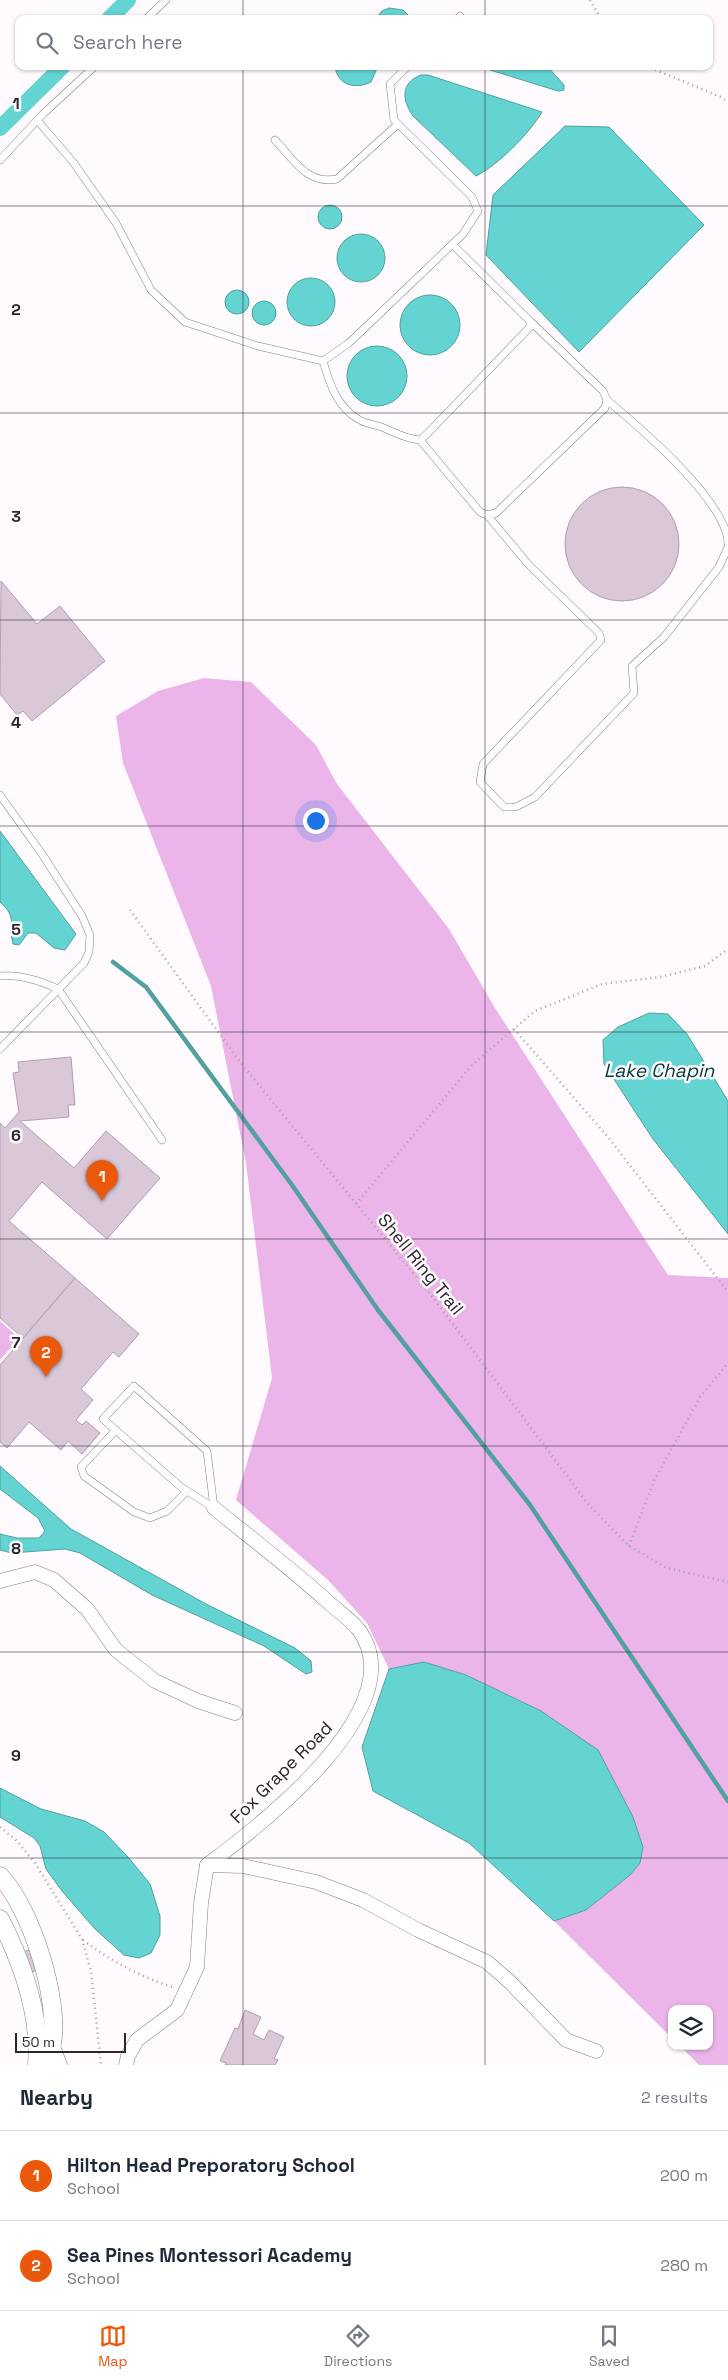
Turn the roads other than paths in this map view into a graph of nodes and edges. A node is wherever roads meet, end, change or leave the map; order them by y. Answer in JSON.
{"nodes":[{"id":1,"x":166,"y":0,"type":"edge"},
{"id":2,"x":150,"y":15,"type":"edge"},
{"id":3,"x":91,"y":70,"type":"edge"},
{"id":4,"x":404,"y":70,"type":"edge"},
{"id":5,"x":38,"y":120,"type":"junction"},
{"id":6,"x":398,"y":124,"type":"junction"},
{"id":7,"x":275,"y":140,"type":"dead end"},
{"id":8,"x":0,"y":160,"type":"edge"},
{"id":9,"x":452,"y":244,"type":"junction"},
{"id":10,"x":530,"y":321,"type":"junction"},
{"id":11,"x":323,"y":361,"type":"junction"},
{"id":12,"x":607,"y":400,"type":"junction"},
{"id":13,"x":420,"y":440,"type":"junction"},
{"id":14,"x":487,"y":515,"type":"junction"},
{"id":15,"x":728,"y":543,"type":"edge"},
{"id":16,"x":728,"y":547,"type":"edge"},
{"id":17,"x":0,"y":795,"type":"edge"},
{"id":18,"x":0,"y":976,"type":"edge"},
{"id":19,"x":58,"y":989,"type":"junction"},
{"id":20,"x":0,"y":1049,"type":"edge"},
{"id":21,"x":162,"y":1140,"type":"dead end"},
{"id":22,"x":116,"y":1430,"type":"junction"},
{"id":23,"x":187,"y":1491,"type":"junction"},
{"id":24,"x":214,"y":1508,"type":"junction"},
{"id":25,"x":0,"y":1581,"type":"edge"},
{"id":26,"x":235,"y":1713,"type":"dead end"},
{"id":27,"x":207,"y":1865,"type":"junction"},
{"id":28,"x":0,"y":1876,"type":"edge"},
{"id":29,"x":0,"y":1919,"type":"edge"},
{"id":30,"x":52,"y":2044,"type":"junction"},
{"id":31,"x":596,"y":2051,"type":"dead end"},
{"id":32,"x":37,"y":2065,"type":"edge"},
{"id":33,"x":43,"y":2065,"type":"edge"},
{"id":34,"x":60,"y":2065,"type":"edge"},
{"id":35,"x":126,"y":2065,"type":"edge"}],
"edges":[{"from":1,"to":2,"type":"lane"},
{"from":3,"to":5,"type":"lane"},
{"from":4,"to":6,"type":"lane"},
{"from":5,"to":8,"type":"lane"},
{"from":5,"to":11,"type":"lane"},
{"from":6,"to":7,"type":"lane"},
{"from":6,"to":9,"type":"lane"},
{"from":9,"to":10,"type":"lane"},
{"from":9,"to":11,"type":"lane"},
{"from":10,"to":12,"type":"lane"},
{"from":10,"to":13,"type":"lane"},
{"from":11,"to":13,"type":"lane"},
{"from":12,"to":14,"type":"lane"},
{"from":12,"to":15,"type":"lane"},
{"from":13,"to":14,"type":"lane"},
{"from":14,"to":16,"type":"lane"},
{"from":17,"to":19,"type":"lane"},
{"from":18,"to":19,"type":"lane"},
{"from":19,"to":20,"type":"lane"},
{"from":19,"to":21,"type":"lane"},
{"from":22,"to":23,"type":"lane"},
{"from":22,"to":23,"type":"lane"},
{"from":22,"to":24,"type":"lane"},
{"from":23,"to":24,"type":"lane"},
{"from":24,"to":27,"type":"street","name":"Fox Grape Road"},
{"from":25,"to":26,"type":"street"},
{"from":27,"to":31,"type":"street"},
{"from":27,"to":35,"type":"street"},
{"from":28,"to":30,"type":"street"},
{"from":29,"to":32,"type":"street"},
{"from":30,"to":33,"type":"street"},
{"from":30,"to":34,"type":"street"}]}
